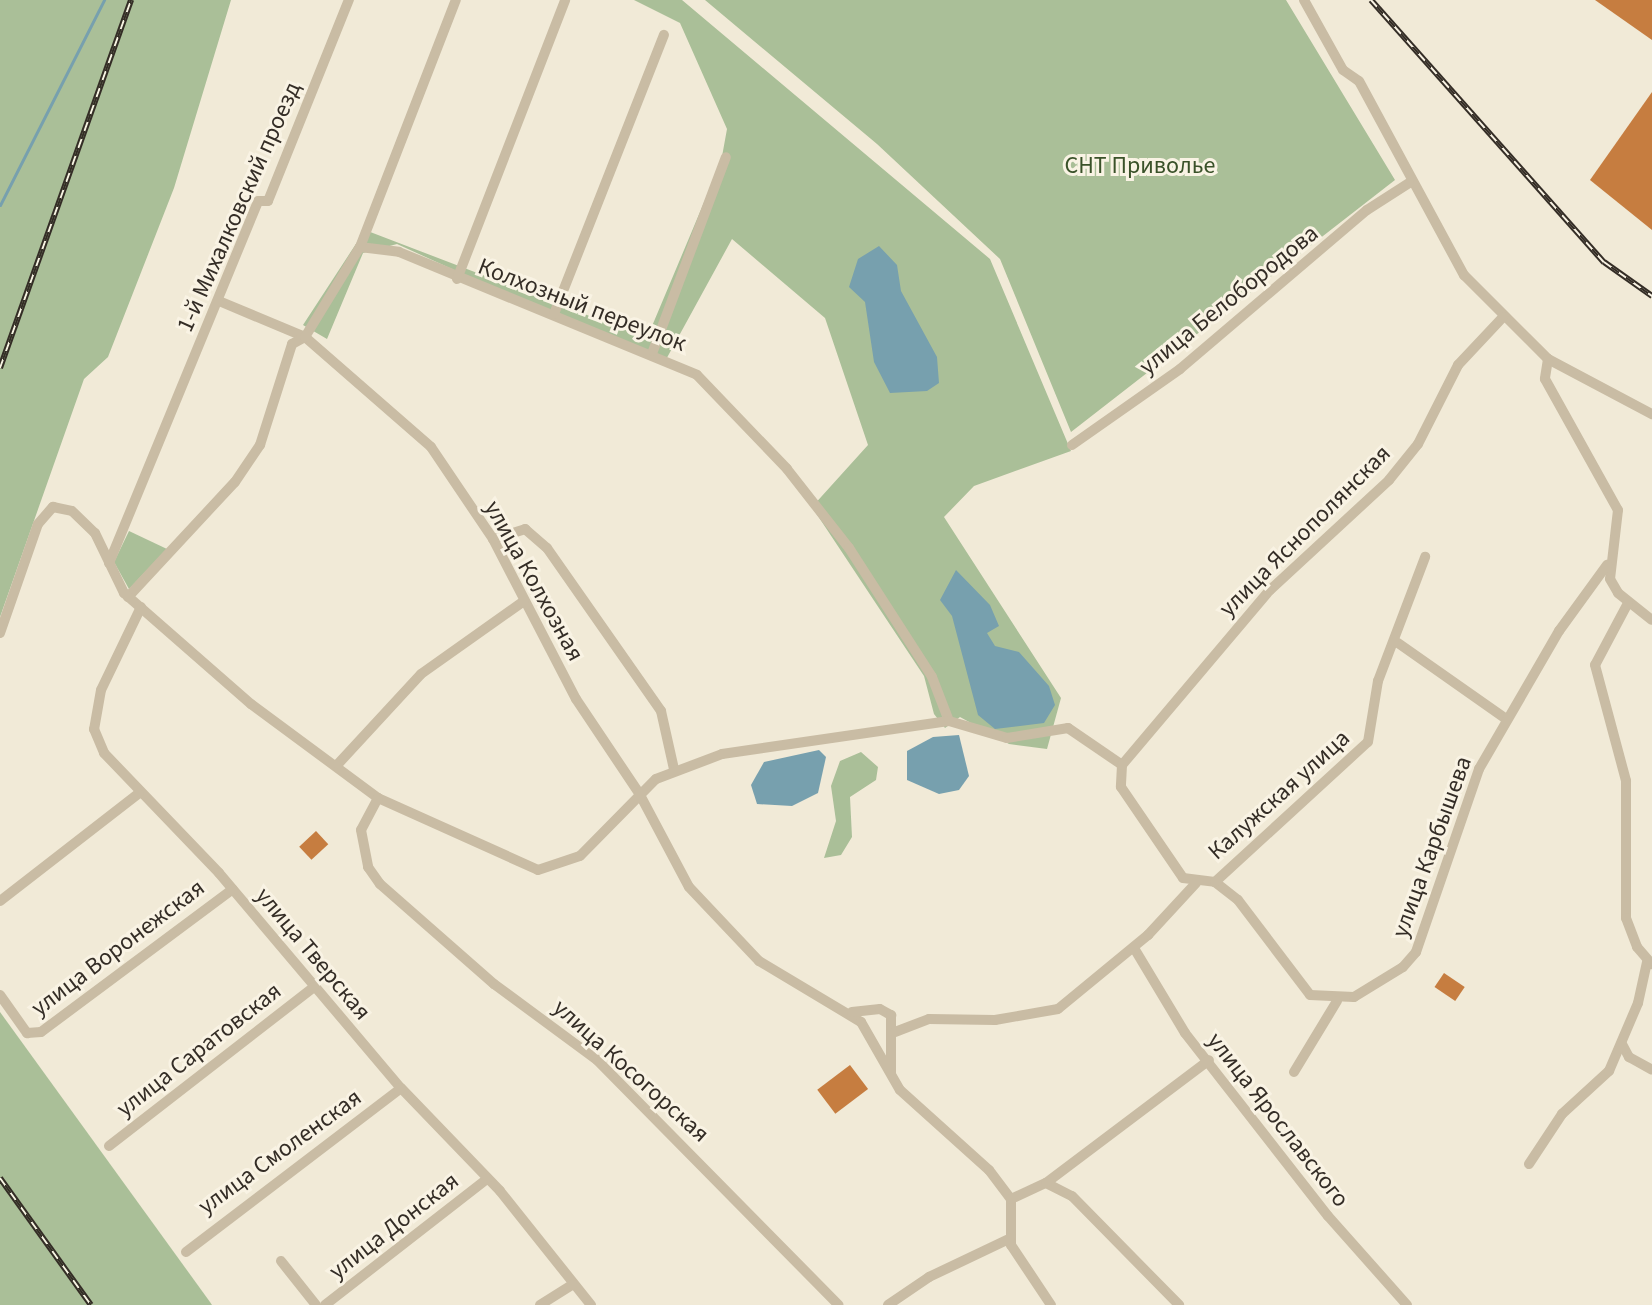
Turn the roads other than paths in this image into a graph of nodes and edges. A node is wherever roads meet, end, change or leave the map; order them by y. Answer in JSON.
{"nodes":[{"id":1,"x":349,"y":0,"type":"edge"},
{"id":2,"x":456,"y":0,"type":"edge"},
{"id":3,"x":565,"y":0,"type":"edge"},
{"id":4,"x":1304,"y":0,"type":"edge"},
{"id":5,"x":664,"y":35,"type":"dead end"},
{"id":6,"x":726,"y":157,"type":"dead end"},
{"id":7,"x":1409,"y":183,"type":"junction"},
{"id":8,"x":360,"y":247,"type":"junction"},
{"id":9,"x":457,"y":279,"type":"junction"},
{"id":10,"x":219,"y":301,"type":"junction"},
{"id":11,"x":554,"y":314,"type":"junction"},
{"id":12,"x":1503,"y":317,"type":"junction"},
{"id":13,"x":305,"y":337,"type":"junction"},
{"id":14,"x":653,"y":351,"type":"junction"},
{"id":15,"x":1548,"y":359,"type":"junction"},
{"id":16,"x":1652,"y":414,"type":"edge"},
{"id":17,"x":1072,"y":445,"type":"dead end"},
{"id":18,"x":493,"y":539,"type":"junction"},
{"id":19,"x":1425,"y":557,"type":"dead end"},
{"id":20,"x":109,"y":563,"type":"junction"},
{"id":21,"x":1607,"y":565,"type":"junction"},
{"id":22,"x":128,"y":597,"type":"junction"},
{"id":23,"x":524,"y":601,"type":"junction"},
{"id":24,"x":1628,"y":603,"type":"junction"},
{"id":25,"x":141,"y":607,"type":"junction"},
{"id":26,"x":1652,"y":620,"type":"edge"},
{"id":27,"x":0,"y":633,"type":"edge"},
{"id":28,"x":1398,"y":643,"type":"junction"},
{"id":29,"x":1506,"y":719,"type":"junction"},
{"id":30,"x":949,"y":721,"type":"junction"},
{"id":31,"x":338,"y":764,"type":"junction"},
{"id":32,"x":1122,"y":765,"type":"junction"},
{"id":33,"x":674,"y":769,"type":"junction"},
{"id":34,"x":639,"y":793,"type":"junction"},
{"id":35,"x":138,"y":794,"type":"junction"},
{"id":36,"x":378,"y":798,"type":"junction"},
{"id":37,"x":1215,"y":882,"type":"junction"},
{"id":38,"x":1196,"y":883,"type":"junction"},
{"id":39,"x":233,"y":889,"type":"junction"},
{"id":40,"x":0,"y":901,"type":"edge"},
{"id":41,"x":1134,"y":948,"type":"junction"},
{"id":42,"x":1650,"y":963,"type":"edge"},
{"id":43,"x":314,"y":987,"type":"junction"},
{"id":44,"x":0,"y":995,"type":"edge"},
{"id":45,"x":1337,"y":1001,"type":"junction"},
{"id":46,"x":852,"y":1012,"type":"junction"},
{"id":47,"x":897,"y":1032,"type":"junction"},
{"id":48,"x":1622,"y":1044,"type":"junction"},
{"id":49,"x":1209,"y":1060,"type":"junction"},
{"id":50,"x":1652,"y":1070,"type":"edge"},
{"id":51,"x":1294,"y":1072,"type":"dead end"},
{"id":52,"x":891,"y":1075,"type":"junction"},
{"id":53,"x":401,"y":1088,"type":"junction"},
{"id":54,"x":109,"y":1146,"type":"dead end"},
{"id":55,"x":1529,"y":1164,"type":"dead end"},
{"id":56,"x":487,"y":1179,"type":"junction"},
{"id":57,"x":1046,"y":1183,"type":"junction"},
{"id":58,"x":1011,"y":1199,"type":"junction"},
{"id":59,"x":1009,"y":1239,"type":"junction"},
{"id":60,"x":186,"y":1252,"type":"dead end"},
{"id":61,"x":281,"y":1261,"type":"dead end"},
{"id":62,"x":572,"y":1285,"type":"junction"},
{"id":63,"x":316,"y":1305,"type":"edge"},
{"id":64,"x":325,"y":1305,"type":"edge"},
{"id":65,"x":540,"y":1305,"type":"edge"},
{"id":66,"x":591,"y":1305,"type":"edge"},
{"id":67,"x":839,"y":1305,"type":"edge"},
{"id":68,"x":888,"y":1305,"type":"edge"},
{"id":69,"x":1051,"y":1305,"type":"edge"},
{"id":70,"x":1179,"y":1305,"type":"edge"},
{"id":71,"x":1407,"y":1305,"type":"edge"}],
"edges":[{"from":1,"to":10,"type":"street","name":"1-й Михалковский проезд"},
{"from":2,"to":8,"type":"street"},
{"from":3,"to":9,"type":"street"},
{"from":4,"to":7,"type":"street"},
{"from":5,"to":11,"type":"street"},
{"from":6,"to":14,"type":"street"},
{"from":7,"to":12,"type":"street"},
{"from":7,"to":17,"type":"street","name":"улица Белобородова"},
{"from":8,"to":9,"type":"street","name":"Колхозный переулок"},
{"from":8,"to":13,"type":"street"},
{"from":9,"to":11,"type":"street","name":"Колхозный переулок"},
{"from":10,"to":13,"type":"street","name":"улица Колхозная"},
{"from":10,"to":20,"type":"street","name":"1-й Михалковский проезд"},
{"from":11,"to":14,"type":"street","name":"Колхозный переулок"},
{"from":12,"to":15,"type":"street"},
{"from":12,"to":32,"type":"street","name":"улица Яснополянская"},
{"from":13,"to":18,"type":"street","name":"улица Колхозная"},
{"from":13,"to":22,"type":"street"},
{"from":14,"to":30,"type":"street","name":"Колхозный переулок"},
{"from":15,"to":16,"type":"street"},
{"from":15,"to":21,"type":"street","name":"улица Карбышева"},
{"from":18,"to":23,"type":"street","name":"улица Колхозная"},
{"from":18,"to":33,"type":"street"},
{"from":19,"to":28,"type":"street","name":"Калужская улица"},
{"from":20,"to":22,"type":"street"},
{"from":20,"to":27,"type":"street"},
{"from":21,"to":24,"type":"street"},
{"from":21,"to":29,"type":"street","name":"улица Карбышева"},
{"from":22,"to":25,"type":"street"},
{"from":23,"to":31,"type":"street"},
{"from":23,"to":34,"type":"street","name":"улица Колхозная"},
{"from":24,"to":26,"type":"street"},
{"from":24,"to":42,"type":"street"},
{"from":25,"to":31,"type":"street"},
{"from":25,"to":35,"type":"street","name":"улица Тверская"},
{"from":28,"to":29,"type":"street"},
{"from":28,"to":37,"type":"street","name":"Калужская улица"},
{"from":29,"to":45,"type":"street","name":"улица Карбышева"},
{"from":30,"to":32,"type":"street"},
{"from":30,"to":33,"type":"street"},
{"from":31,"to":36,"type":"street"},
{"from":32,"to":38,"type":"street"},
{"from":33,"to":34,"type":"street"},
{"from":34,"to":36,"type":"street"},
{"from":34,"to":46,"type":"street","name":"улица Колхозная"},
{"from":35,"to":39,"type":"street","name":"улица Тверская"},
{"from":35,"to":40,"type":"street"},
{"from":36,"to":67,"type":"street","name":"улица Косогорская"},
{"from":37,"to":38,"type":"street"},
{"from":37,"to":45,"type":"street"},
{"from":38,"to":41,"type":"street"},
{"from":39,"to":43,"type":"street","name":"улица Тверская"},
{"from":39,"to":44,"type":"street","name":"улица Воронежская"},
{"from":41,"to":47,"type":"street"},
{"from":41,"to":49,"type":"street","name":"улица Ярославского"},
{"from":42,"to":48,"type":"street"},
{"from":43,"to":53,"type":"street","name":"улица Тверская"},
{"from":43,"to":54,"type":"street","name":"улица Саратовская"},
{"from":45,"to":51,"type":"street"},
{"from":46,"to":47,"type":"street"},
{"from":46,"to":52,"type":"street"},
{"from":47,"to":52,"type":"street"},
{"from":48,"to":50,"type":"street"},
{"from":48,"to":55,"type":"street"},
{"from":49,"to":57,"type":"street"},
{"from":49,"to":71,"type":"street","name":"улица Ярославского"},
{"from":52,"to":58,"type":"street"},
{"from":53,"to":56,"type":"street","name":"улица Тверская"},
{"from":53,"to":60,"type":"street","name":"улица Смоленская"},
{"from":56,"to":62,"type":"street","name":"улица Тверская"},
{"from":56,"to":64,"type":"street","name":"улица Донская"},
{"from":57,"to":58,"type":"street"},
{"from":57,"to":70,"type":"street"},
{"from":58,"to":59,"type":"street"},
{"from":59,"to":68,"type":"street"},
{"from":59,"to":69,"type":"street"},
{"from":61,"to":63,"type":"street"},
{"from":62,"to":65,"type":"street"},
{"from":62,"to":66,"type":"street","name":"улица Тверская"}]}
